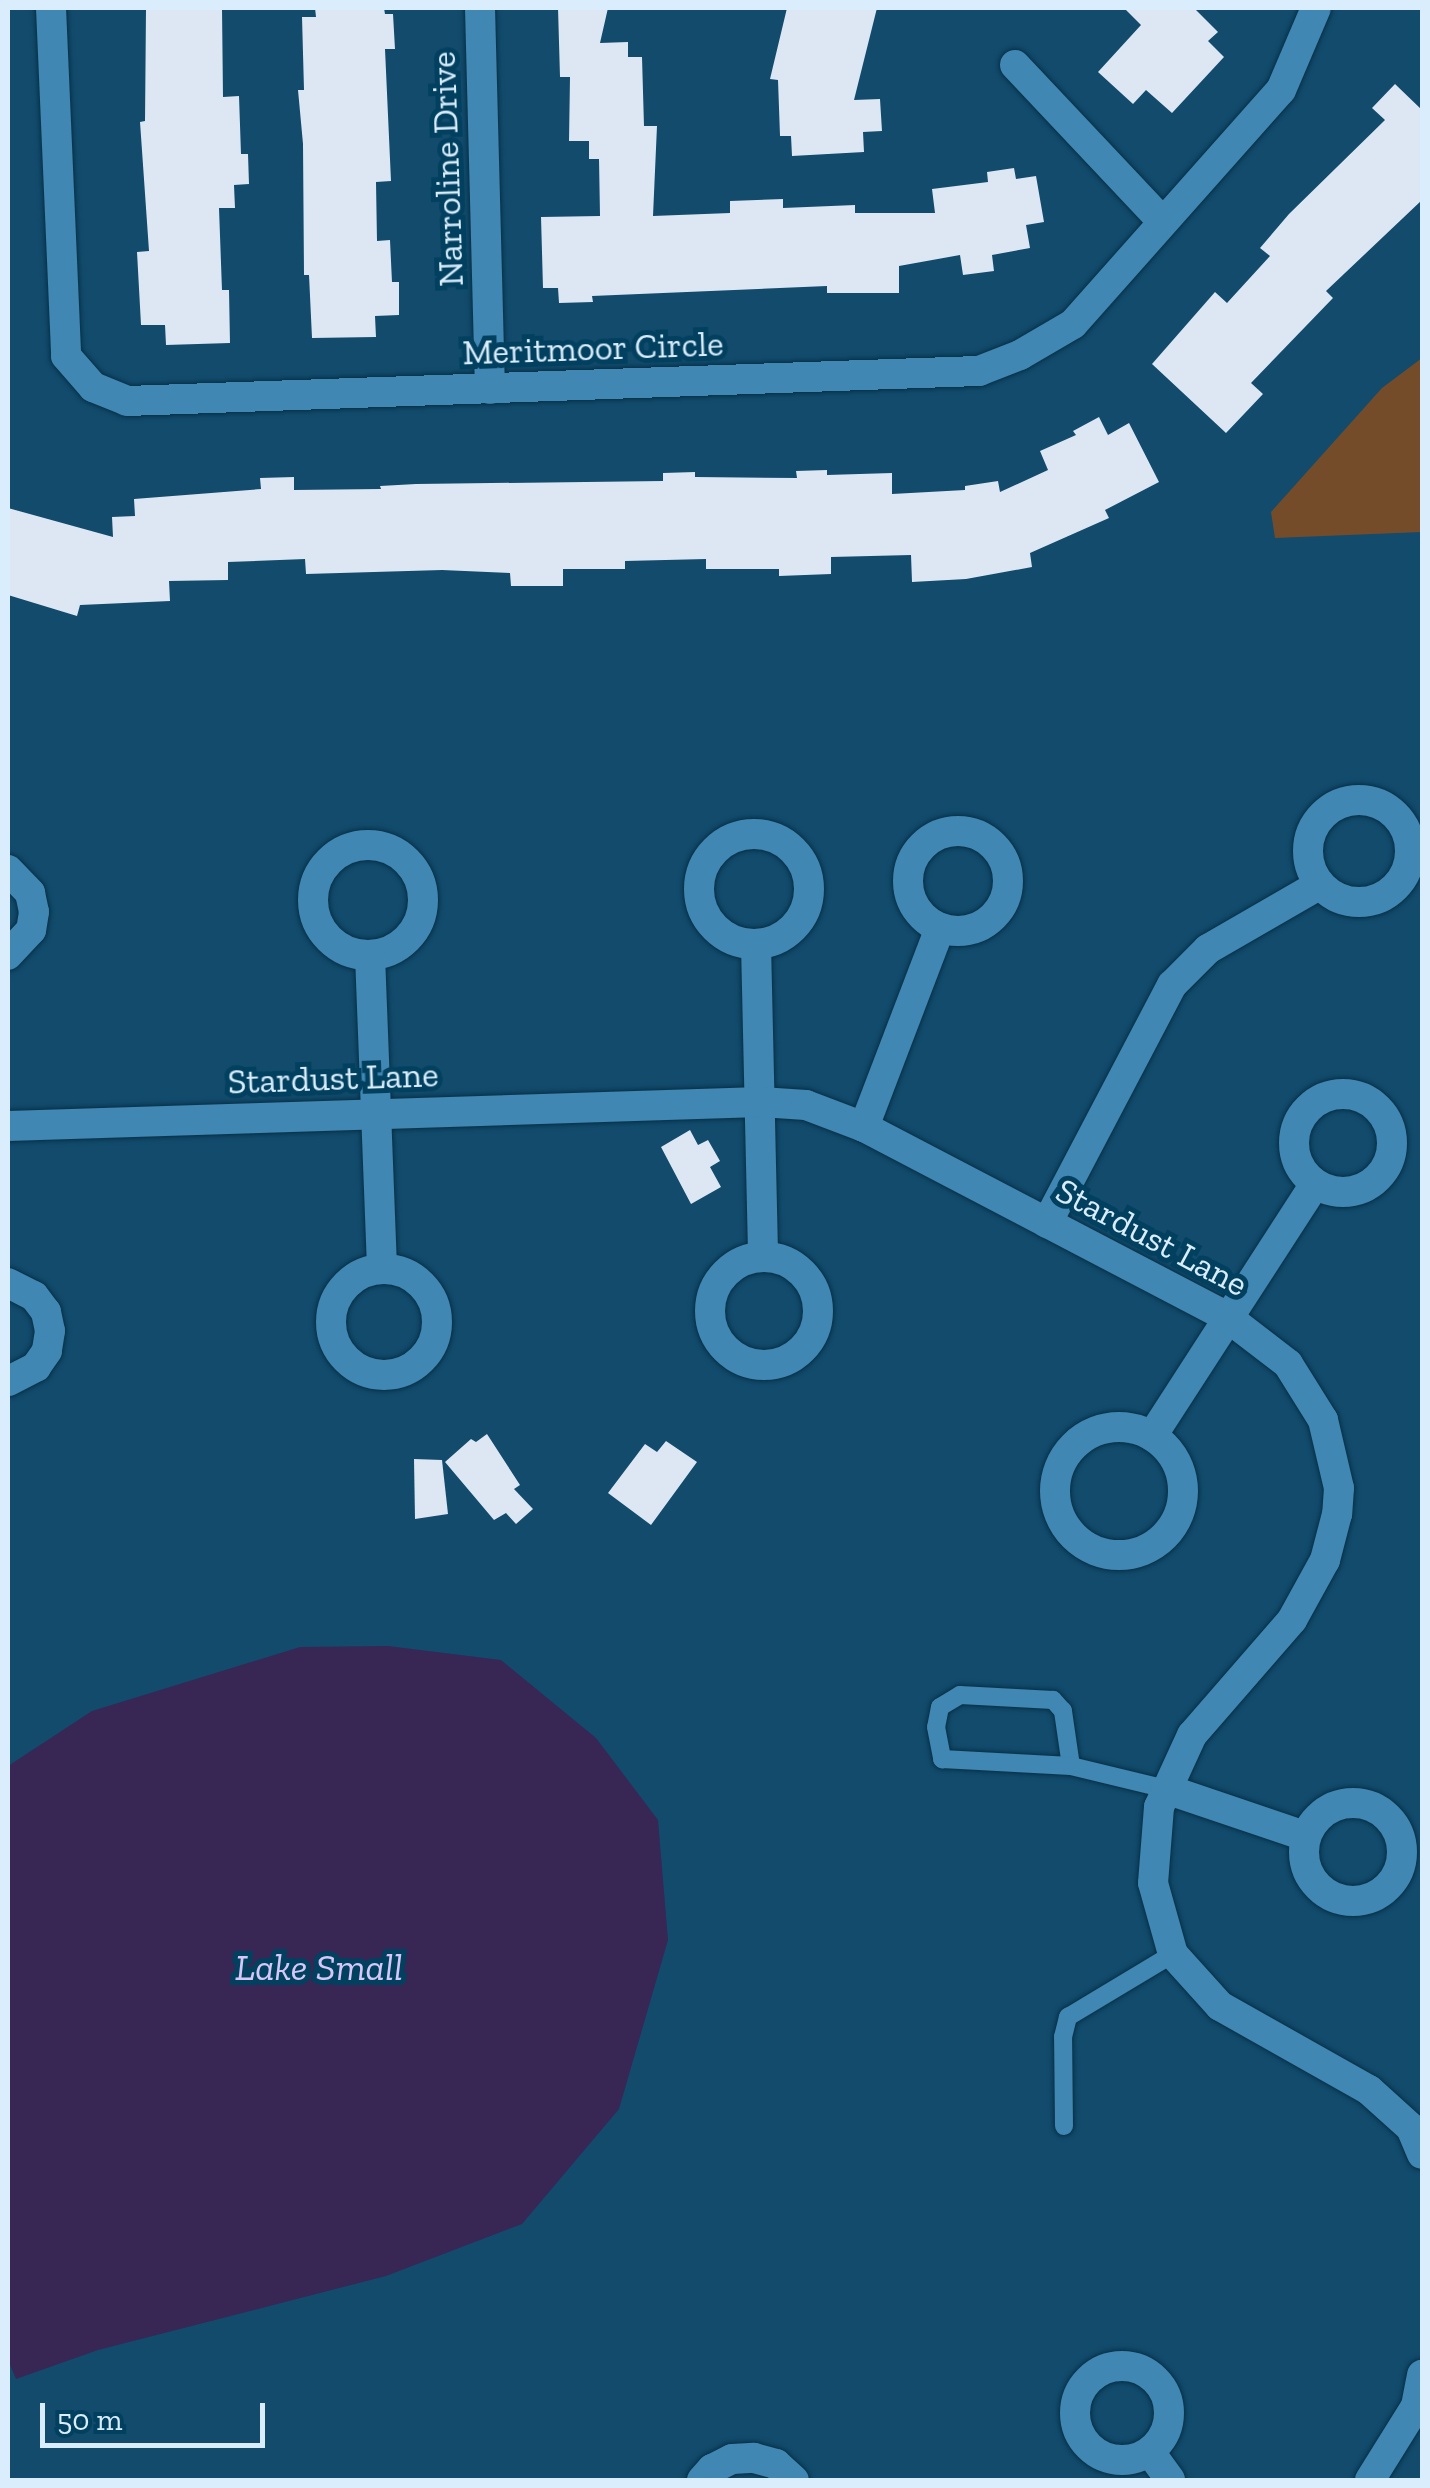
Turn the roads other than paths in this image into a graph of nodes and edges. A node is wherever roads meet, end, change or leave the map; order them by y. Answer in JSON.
{"nodes":[{"id":1,"x":51,"y":8,"type":"edge"},
{"id":2,"x":480,"y":8,"type":"edge"},
{"id":3,"x":1316,"y":8,"type":"edge"},
{"id":4,"x":1015,"y":65,"type":"dead end"},
{"id":5,"x":1162,"y":221,"type":"junction"},
{"id":6,"x":490,"y":389,"type":"junction"},
{"id":7,"x":8,"y":870,"type":"edge"},
{"id":8,"x":1319,"y":885,"type":"dead end"},
{"id":9,"x":940,"y":928,"type":"dead end"},
{"id":10,"x":756,"y":944,"type":"dead end"},
{"id":11,"x":370,"y":955,"type":"dead end"},
{"id":12,"x":8,"y":956,"type":"edge"},
{"id":13,"x":760,"y":1102,"type":"junction"},
{"id":14,"x":373,"y":1114,"type":"junction"},
{"id":15,"x":8,"y":1126,"type":"edge"},
{"id":16,"x":864,"y":1127,"type":"junction"},
{"id":17,"x":1315,"y":1184,"type":"dead end"},
{"id":18,"x":1047,"y":1222,"type":"junction"},
{"id":19,"x":763,"y":1257,"type":"dead end"},
{"id":20,"x":382,"y":1268,"type":"dead end"},
{"id":21,"x":8,"y":1284,"type":"edge"},
{"id":22,"x":1226,"y":1316,"type":"junction"},
{"id":23,"x":8,"y":1381,"type":"edge"},
{"id":24,"x":1152,"y":1436,"type":"junction"},
{"id":25,"x":1070,"y":1766,"type":"junction"},
{"id":26,"x":1166,"y":1789,"type":"junction"},
{"id":27,"x":1305,"y":1836,"type":"dead end"},
{"id":28,"x":1173,"y":1954,"type":"junction"},
{"id":29,"x":1064,"y":2126,"type":"dead end"},
{"id":30,"x":1422,"y":2154,"type":"edge"},
{"id":31,"x":1422,"y":2375,"type":"edge"},
{"id":32,"x":1150,"y":2452,"type":"dead end"},
{"id":33,"x":702,"y":2480,"type":"edge"},
{"id":34,"x":794,"y":2480,"type":"edge"},
{"id":35,"x":1170,"y":2480,"type":"edge"},
{"id":36,"x":1370,"y":2480,"type":"edge"}],
"edges":[{"from":1,"to":6,"type":"street","name":"Meritmoor Circle"},
{"from":2,"to":6,"type":"street","name":"Narroline Drive"},
{"from":3,"to":5,"type":"street","name":"Meritmoor Circle"},
{"from":4,"to":5,"type":"street"},
{"from":5,"to":6,"type":"street","name":"Meritmoor Circle"},
{"from":7,"to":12,"type":"street"},
{"from":8,"to":18,"type":"street"},
{"from":9,"to":16,"type":"street"},
{"from":10,"to":13,"type":"street"},
{"from":11,"to":14,"type":"street"},
{"from":13,"to":14,"type":"street","name":"Stardust Lane"},
{"from":13,"to":16,"type":"street","name":"Stardust Lane"},
{"from":13,"to":19,"type":"street"},
{"from":14,"to":15,"type":"street","name":"Stardust Lane"},
{"from":14,"to":20,"type":"street"},
{"from":16,"to":18,"type":"street","name":"Stardust Lane"},
{"from":17,"to":22,"type":"street"},
{"from":18,"to":22,"type":"street","name":"Stardust Lane"},
{"from":21,"to":23,"type":"street"},
{"from":22,"to":24,"type":"street"},
{"from":22,"to":26,"type":"street","name":"Stardust Lane"},
{"from":24,"to":24,"type":"street"},
{"from":25,"to":25,"type":"lane"},
{"from":25,"to":26,"type":"lane"},
{"from":26,"to":27,"type":"street"},
{"from":26,"to":28,"type":"street","name":"Stardust Lane"},
{"from":28,"to":29,"type":"lane"},
{"from":28,"to":30,"type":"street","name":"Stardust Lane"},
{"from":31,"to":36,"type":"street"},
{"from":32,"to":35,"type":"street"},
{"from":33,"to":34,"type":"street"}]}
